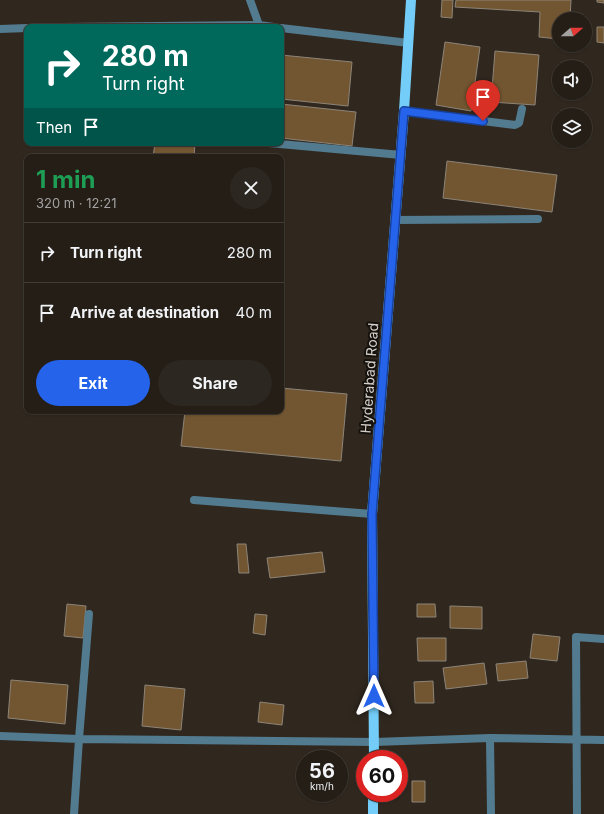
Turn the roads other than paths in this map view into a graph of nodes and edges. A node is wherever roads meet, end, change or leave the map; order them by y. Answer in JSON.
{"nodes":[{"id":1,"x":250,"y":0,"type":"edge"},
{"id":2,"x":412,"y":0,"type":"edge"},
{"id":3,"x":259,"y":24,"type":"edge"},
{"id":4,"x":24,"y":28,"type":"edge"},
{"id":5,"x":284,"y":28,"type":"edge"},
{"id":6,"x":0,"y":29,"type":"edge"},
{"id":7,"x":409,"y":42,"type":"junction"},
{"id":8,"x":522,"y":109,"type":"dead end"},
{"id":9,"x":404,"y":111,"type":"junction"},
{"id":10,"x":284,"y":144,"type":"edge"},
{"id":11,"x":401,"y":155,"type":"junction"},
{"id":12,"x":538,"y":219,"type":"dead end"},
{"id":13,"x":395,"y":220,"type":"junction"},
{"id":14,"x":194,"y":500,"type":"dead end"},
{"id":15,"x":372,"y":514,"type":"junction"},
{"id":16,"x":90,"y":614,"type":"dead end"},
{"id":17,"x":604,"y":640,"type":"edge"},
{"id":18,"x":0,"y":736,"type":"edge"},
{"id":19,"x":490,"y":738,"type":"junction"},
{"id":20,"x":79,"y":739,"type":"junction"},
{"id":21,"x":576,"y":739,"type":"junction"},
{"id":22,"x":604,"y":740,"type":"edge"},
{"id":23,"x":374,"y":742,"type":"junction"},
{"id":24,"x":374,"y":750,"type":"edge"},
{"id":25,"x":373,"y":802,"type":"edge"},
{"id":26,"x":74,"y":814,"type":"edge"},
{"id":27,"x":373,"y":814,"type":"edge"},
{"id":28,"x":491,"y":814,"type":"edge"},
{"id":29,"x":577,"y":814,"type":"edge"}],
"edges":[{"from":1,"to":3,"type":"street"},
{"from":2,"to":7,"type":"main road","name":"Hyderabad Road"},
{"from":4,"to":6,"type":"street"},
{"from":5,"to":7,"type":"street"},
{"from":7,"to":9,"type":"main road","name":"Hyderabad Road"},
{"from":8,"to":9,"type":"street"},
{"from":9,"to":11,"type":"main road","name":"Hyderabad Road"},
{"from":10,"to":11,"type":"street"},
{"from":11,"to":13,"type":"main road","name":"Hyderabad Road"},
{"from":12,"to":13,"type":"street"},
{"from":13,"to":15,"type":"main road","name":"Hyderabad Road"},
{"from":14,"to":15,"type":"street"},
{"from":15,"to":23,"type":"main road","name":"Hyderabad Road"},
{"from":16,"to":20,"type":"street"},
{"from":17,"to":21,"type":"street"},
{"from":18,"to":20,"type":"street"},
{"from":19,"to":21,"type":"street"},
{"from":19,"to":23,"type":"street"},
{"from":19,"to":28,"type":"street"},
{"from":20,"to":23,"type":"street"},
{"from":20,"to":26,"type":"street"},
{"from":21,"to":22,"type":"street"},
{"from":21,"to":29,"type":"street"},
{"from":23,"to":24,"type":"main road","name":"Hyderabad Road"},
{"from":25,"to":27,"type":"main road"}]}
